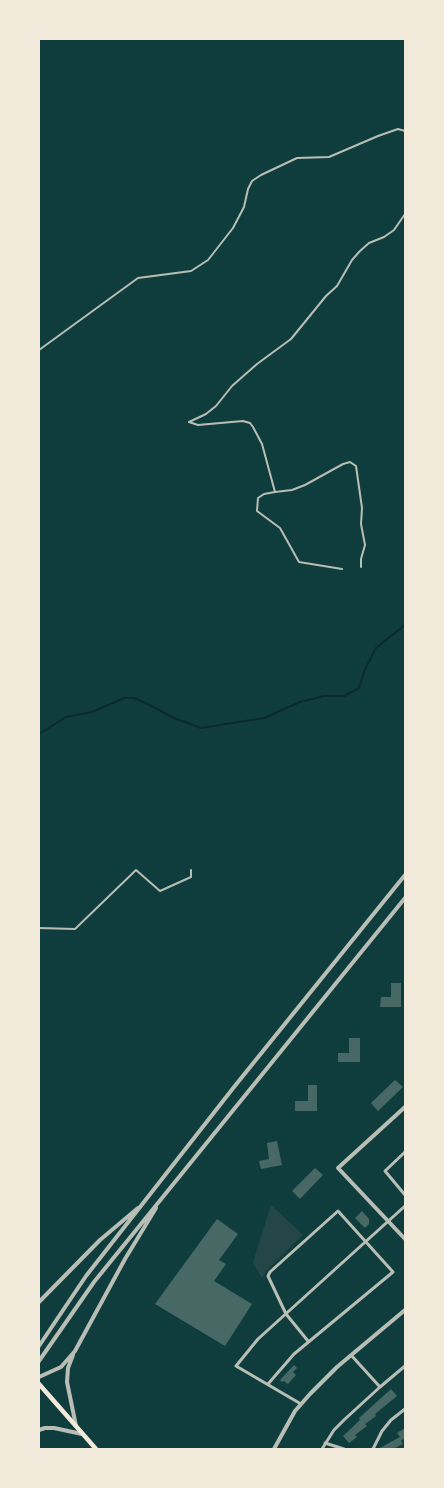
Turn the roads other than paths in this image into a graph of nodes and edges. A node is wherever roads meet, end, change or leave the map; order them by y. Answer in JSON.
{"nodes":[{"id":1,"x":405,"y":131,"type":"edge"},
{"id":2,"x":405,"y":214,"type":"edge"},
{"id":3,"x":39,"y":350,"type":"edge"},
{"id":4,"x":275,"y":492,"type":"junction"},
{"id":5,"x":361,"y":567,"type":"dead end"},
{"id":6,"x":342,"y":569,"type":"dead end"},
{"id":7,"x":191,"y":870,"type":"dead end"},
{"id":8,"x":405,"y":875,"type":"edge"},
{"id":9,"x":405,"y":898,"type":"edge"},
{"id":10,"x":39,"y":928,"type":"edge"},
{"id":11,"x":405,"y":1107,"type":"edge"},
{"id":12,"x":405,"y":1152,"type":"edge"},
{"id":13,"x":164,"y":1195,"type":"junction"},
{"id":14,"x":405,"y":1195,"type":"edge"},
{"id":15,"x":146,"y":1201,"type":"junction"},
{"id":16,"x":405,"y":1206,"type":"edge"},
{"id":17,"x":388,"y":1221,"type":"junction"},
{"id":18,"x":405,"y":1239,"type":"edge"},
{"id":19,"x":366,"y":1242,"type":"junction"},
{"id":20,"x":39,"y":1302,"type":"edge"},
{"id":21,"x":405,"y":1310,"type":"edge"},
{"id":22,"x":286,"y":1314,"type":"junction"},
{"id":23,"x":308,"y":1341,"type":"junction"},
{"id":24,"x":39,"y":1346,"type":"edge"},
{"id":25,"x":75,"y":1351,"type":"junction"},
{"id":26,"x":351,"y":1355,"type":"junction"},
{"id":27,"x":39,"y":1361,"type":"edge"},
{"id":28,"x":405,"y":1366,"type":"edge"},
{"id":29,"x":39,"y":1377,"type":"edge"},
{"id":30,"x":39,"y":1384,"type":"edge"},
{"id":31,"x":268,"y":1384,"type":"junction"},
{"id":32,"x":380,"y":1386,"type":"junction"},
{"id":33,"x":301,"y":1404,"type":"junction"},
{"id":34,"x":405,"y":1409,"type":"edge"},
{"id":35,"x":76,"y":1426,"type":"junction"},
{"id":36,"x":39,"y":1430,"type":"edge"},
{"id":37,"x":82,"y":1434,"type":"junction"},
{"id":38,"x":325,"y":1443,"type":"junction"},
{"id":39,"x":96,"y":1449,"type":"edge"},
{"id":40,"x":274,"y":1449,"type":"edge"},
{"id":41,"x":322,"y":1449,"type":"edge"},
{"id":42,"x":344,"y":1449,"type":"edge"},
{"id":43,"x":372,"y":1449,"type":"edge"}],
"edges":[{"from":1,"to":3,"type":"lane"},
{"from":2,"to":4,"type":"lane"},
{"from":4,"to":5,"type":"lane"},
{"from":4,"to":6,"type":"lane"},
{"from":7,"to":10,"type":"lane"},
{"from":8,"to":15,"type":"street"},
{"from":9,"to":13,"type":"street"},
{"from":11,"to":17,"type":"street"},
{"from":12,"to":14,"type":"street"},
{"from":13,"to":25,"type":"street"},
{"from":13,"to":27,"type":"street"},
{"from":15,"to":20,"type":"street"},
{"from":15,"to":24,"type":"street"},
{"from":16,"to":17,"type":"street"},
{"from":17,"to":18,"type":"street"},
{"from":17,"to":19,"type":"street"},
{"from":19,"to":22,"type":"street"},
{"from":19,"to":22,"type":"street"},
{"from":19,"to":23,"type":"street"},
{"from":21,"to":26,"type":"street"},
{"from":22,"to":23,"type":"street"},
{"from":22,"to":31,"type":"street"},
{"from":23,"to":31,"type":"street"},
{"from":25,"to":29,"type":"street"},
{"from":25,"to":35,"type":"street"},
{"from":26,"to":32,"type":"street"},
{"from":26,"to":33,"type":"street"},
{"from":28,"to":32,"type":"street"},
{"from":30,"to":35,"type":"main road"},
{"from":31,"to":33,"type":"street"},
{"from":32,"to":38,"type":"street"},
{"from":33,"to":40,"type":"street"},
{"from":34,"to":43,"type":"street"},
{"from":35,"to":37,"type":"main road"},
{"from":36,"to":37,"type":"street"},
{"from":37,"to":39,"type":"main road"},
{"from":38,"to":41,"type":"street"},
{"from":38,"to":42,"type":"street"}]}
